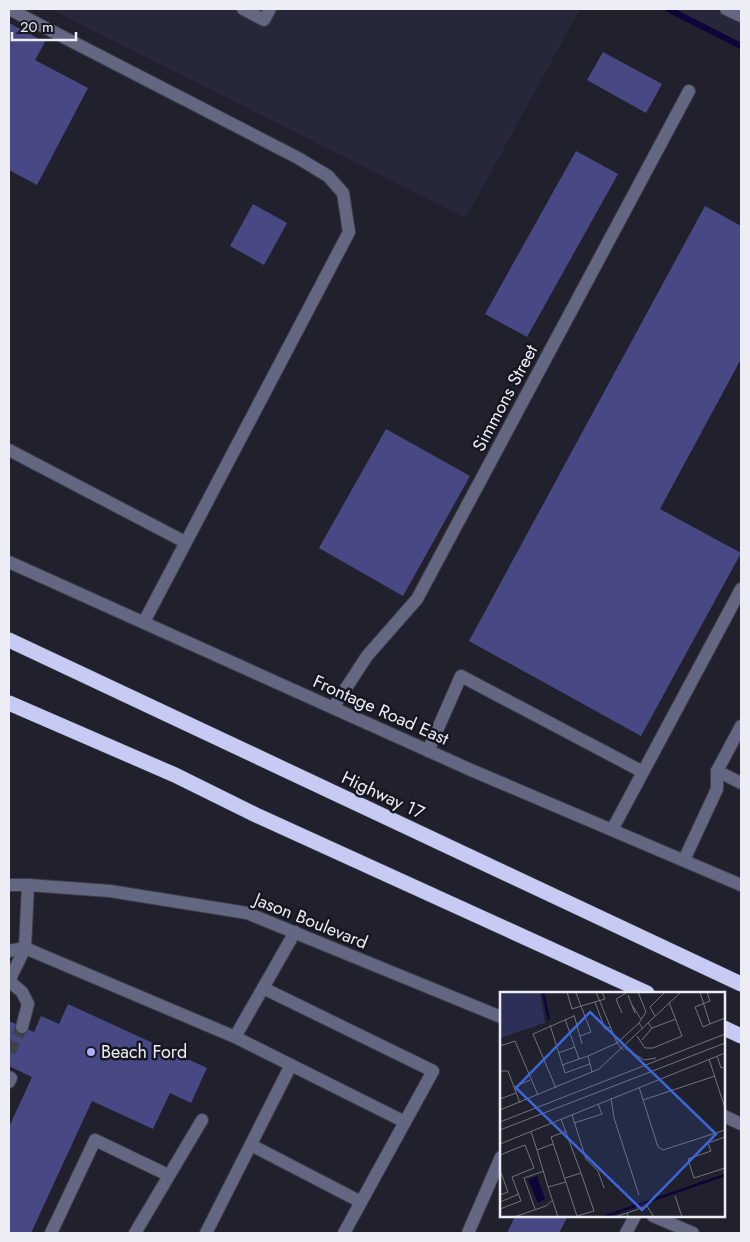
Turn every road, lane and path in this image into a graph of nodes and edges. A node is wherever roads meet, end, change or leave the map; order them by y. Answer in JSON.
{"nodes":[{"id":1,"x":9,"y":9,"type":"edge"},
{"id":2,"x":242,"y":9,"type":"edge"},
{"id":3,"x":270,"y":9,"type":"edge"},
{"id":4,"x":726,"y":9,"type":"edge"},
{"id":5,"x":741,"y":16,"type":"edge"},
{"id":6,"x":689,"y":92,"type":"dead end"},
{"id":7,"x":9,"y":450,"type":"edge"},
{"id":8,"x":186,"y":542,"type":"junction"},
{"id":9,"x":9,"y":562,"type":"edge"},
{"id":10,"x":741,"y":589,"type":"edge"},
{"id":11,"x":144,"y":622,"type":"junction"},
{"id":12,"x":9,"y":640,"type":"edge"},
{"id":13,"x":9,"y":703,"type":"edge"},
{"id":14,"x":333,"y":708,"type":"junction"},
{"id":15,"x":741,"y":726,"type":"edge"},
{"id":16,"x":428,"y":751,"type":"junction"},
{"id":17,"x":717,"y":771,"type":"junction"},
{"id":18,"x":643,"y":772,"type":"junction"},
{"id":19,"x":741,"y":783,"type":"edge"},
{"id":20,"x":612,"y":830,"type":"junction"},
{"id":21,"x":684,"y":860,"type":"junction"},
{"id":22,"x":9,"y":885,"type":"edge"},
{"id":23,"x":28,"y":885,"type":"junction"},
{"id":24,"x":741,"y":885,"type":"edge"},
{"id":25,"x":295,"y":932,"type":"junction"},
{"id":26,"x":25,"y":948,"type":"junction"},
{"id":27,"x":9,"y":951,"type":"edge"},
{"id":28,"x":9,"y":981,"type":"edge"},
{"id":29,"x":741,"y":984,"type":"edge"},
{"id":30,"x":263,"y":988,"type":"junction"},
{"id":31,"x":645,"y":992,"type":"edge"},
{"id":32,"x":500,"y":1017,"type":"edge"},
{"id":33,"x":22,"y":1027,"type":"tunnel mouth"},
{"id":34,"x":725,"y":1028,"type":"edge"},
{"id":35,"x":741,"y":1036,"type":"edge"},
{"id":36,"x":235,"y":1037,"type":"junction"},
{"id":37,"x":291,"y":1065,"type":"junction"},
{"id":38,"x":9,"y":1077,"type":"edge"},
{"id":39,"x":9,"y":1082,"type":"edge"},
{"id":40,"x":725,"y":1116,"type":"edge"},
{"id":41,"x":202,"y":1120,"type":"dead end"},
{"id":42,"x":405,"y":1122,"type":"junction"},
{"id":43,"x":741,"y":1124,"type":"edge"},
{"id":44,"x":251,"y":1145,"type":"junction"},
{"id":45,"x":500,"y":1159,"type":"edge"},
{"id":46,"x":168,"y":1175,"type":"junction"},
{"id":47,"x":361,"y":1202,"type":"junction"},
{"id":48,"x":634,"y":1217,"type":"edge"},
{"id":49,"x":655,"y":1217,"type":"edge"},
{"id":50,"x":51,"y":1233,"type":"edge"},
{"id":51,"x":135,"y":1233,"type":"edge"},
{"id":52,"x":206,"y":1233,"type":"edge"},
{"id":53,"x":344,"y":1233,"type":"edge"},
{"id":54,"x":468,"y":1233,"type":"edge"},
{"id":55,"x":626,"y":1233,"type":"edge"},
{"id":56,"x":693,"y":1233,"type":"edge"}],
"edges":[{"from":1,"to":8,"type":"street"},
{"from":2,"to":3,"type":"street"},
{"from":4,"to":5,"type":"street"},
{"from":6,"to":14,"type":"street","name":"Simmons Street"},
{"from":7,"to":8,"type":"street"},
{"from":8,"to":11,"type":"street"},
{"from":9,"to":11,"type":"street","name":"Frontage Road East"},
{"from":10,"to":18,"type":"street"},
{"from":11,"to":14,"type":"street","name":"Frontage Road East"},
{"from":12,"to":29,"type":"highway","name":"Highway 17"},
{"from":13,"to":31,"type":"highway"},
{"from":14,"to":16,"type":"street","name":"Frontage Road East"},
{"from":15,"to":17,"type":"street"},
{"from":16,"to":18,"type":"street"},
{"from":16,"to":20,"type":"street","name":"Frontage Road East"},
{"from":17,"to":19,"type":"street"},
{"from":17,"to":21,"type":"street"},
{"from":18,"to":20,"type":"street"},
{"from":20,"to":21,"type":"street","name":"Frontage Road East"},
{"from":21,"to":24,"type":"street","name":"Frontage Road East"},
{"from":22,"to":23,"type":"street","name":"Jason Boulevard"},
{"from":23,"to":25,"type":"street","name":"Jason Boulevard"},
{"from":23,"to":26,"type":"street"},
{"from":25,"to":30,"type":"street"},
{"from":25,"to":32,"type":"street","name":"Jason Boulevard"},
{"from":26,"to":27,"type":"street"},
{"from":26,"to":28,"type":"street"},
{"from":26,"to":36,"type":"street"},
{"from":28,"to":33,"type":"street"},
{"from":30,"to":36,"type":"street"},
{"from":30,"to":42,"type":"street"},
{"from":34,"to":35,"type":"highway"},
{"from":36,"to":37,"type":"street"},
{"from":37,"to":42,"type":"street"},
{"from":37,"to":44,"type":"street"},
{"from":38,"to":39,"type":"street"},
{"from":40,"to":43,"type":"street"},
{"from":41,"to":46,"type":"street"},
{"from":42,"to":47,"type":"street"},
{"from":44,"to":47,"type":"street"},
{"from":44,"to":52,"type":"street"},
{"from":45,"to":54,"type":"street"},
{"from":46,"to":50,"type":"street"},
{"from":46,"to":51,"type":"street"},
{"from":47,"to":53,"type":"street"},
{"from":48,"to":55,"type":"street"},
{"from":49,"to":56,"type":"street"}]}
